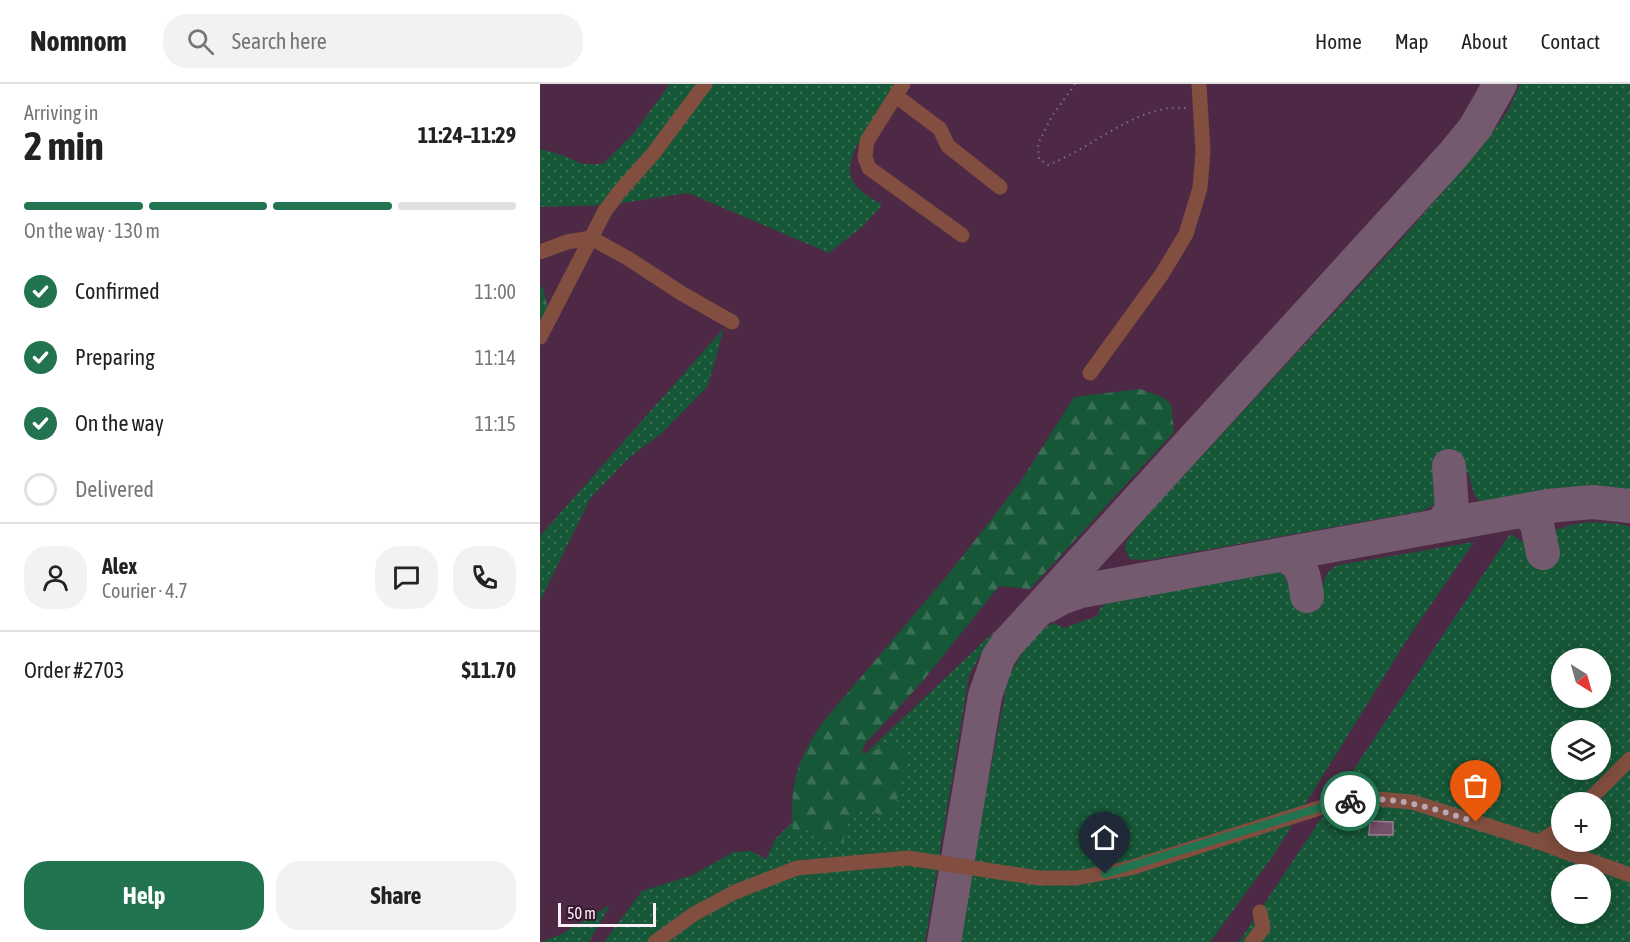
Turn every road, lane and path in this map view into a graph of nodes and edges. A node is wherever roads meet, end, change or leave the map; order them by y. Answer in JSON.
{"nodes":[{"id":1,"x":705,"y":84,"type":"edge"},
{"id":2,"x":1075,"y":84,"type":"edge"},
{"id":3,"x":1199,"y":84,"type":"edge"},
{"id":4,"x":899,"y":90,"type":"edge"},
{"id":5,"x":1191,"y":107,"type":"dead end"},
{"id":6,"x":1000,"y":187,"type":"dead end"},
{"id":7,"x":962,"y":235,"type":"dead end"},
{"id":8,"x":591,"y":238,"type":"junction"},
{"id":9,"x":540,"y":252,"type":"edge"},
{"id":10,"x":732,"y":322,"type":"dead end"},
{"id":11,"x":540,"y":337,"type":"edge"},
{"id":12,"x":1090,"y":373,"type":"dead end"},
{"id":13,"x":1630,"y":759,"type":"edge"},
{"id":14,"x":1597,"y":792,"type":"edge"},
{"id":15,"x":1551,"y":834,"type":"edge"},
{"id":16,"x":1539,"y":842,"type":"junction"},
{"id":17,"x":1551,"y":844,"type":"edge"},
{"id":18,"x":1578,"y":852,"type":"edge"},
{"id":19,"x":1630,"y":875,"type":"edge"},
{"id":20,"x":1260,"y":912,"type":"dead end"},
{"id":21,"x":655,"y":942,"type":"edge"},
{"id":22,"x":1252,"y":942,"type":"edge"}],
"edges":[{"from":1,"to":8,"type":"lane"},
{"from":2,"to":5,"type":"path"},
{"from":3,"to":12,"type":"lane"},
{"from":4,"to":6,"type":"lane"},
{"from":4,"to":7,"type":"lane"},
{"from":8,"to":9,"type":"lane"},
{"from":8,"to":10,"type":"lane"},
{"from":8,"to":11,"type":"lane"},
{"from":13,"to":14,"type":"lane"},
{"from":15,"to":16,"type":"lane"},
{"from":16,"to":17,"type":"lane"},
{"from":16,"to":21,"type":"lane"},
{"from":18,"to":19,"type":"lane"},
{"from":20,"to":22,"type":"lane"}]}
